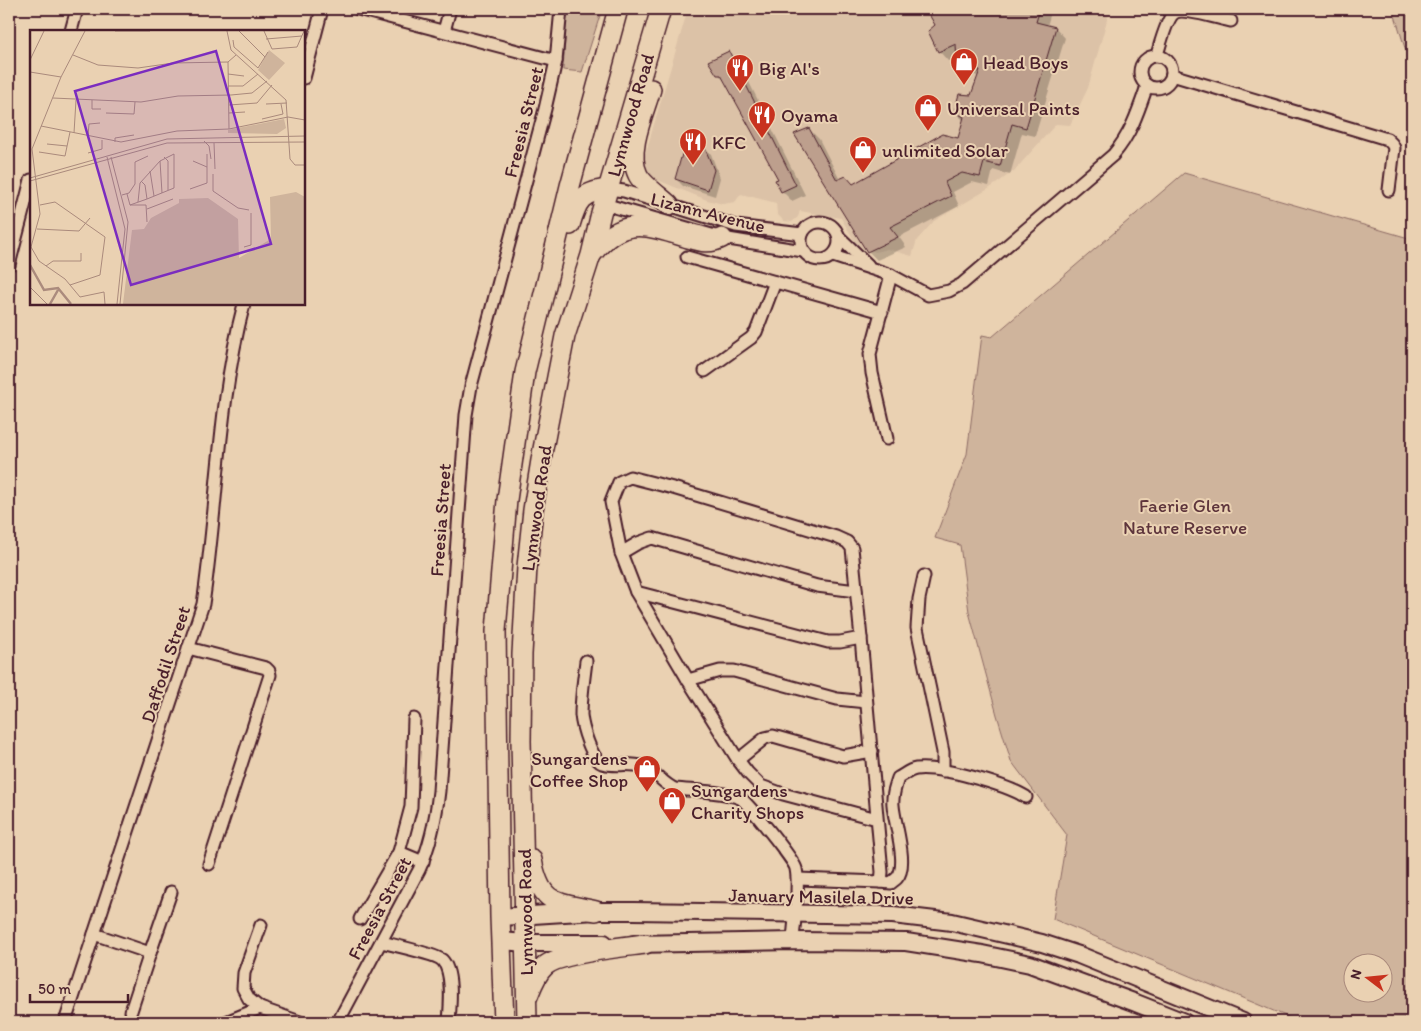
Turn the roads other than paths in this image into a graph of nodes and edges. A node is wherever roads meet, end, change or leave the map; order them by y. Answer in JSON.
{"nodes":[{"id":1,"x":77,"y":9,"type":"edge"},
{"id":2,"x":322,"y":9,"type":"edge"},
{"id":3,"x":358,"y":9,"type":"edge"},
{"id":4,"x":450,"y":9,"type":"edge"},
{"id":5,"x":561,"y":9,"type":"edge"},
{"id":6,"x":618,"y":9,"type":"edge"},
{"id":7,"x":662,"y":9,"type":"edge"},
{"id":8,"x":391,"y":13,"type":"edge"},
{"id":9,"x":1231,"y":22,"type":"dead end"},
{"id":10,"x":71,"y":30,"type":"edge"},
{"id":11,"x":444,"y":31,"type":"junction"},
{"id":12,"x":1157,"y":55,"type":"junction"},
{"id":13,"x":556,"y":61,"type":"junction"},
{"id":14,"x":305,"y":74,"type":"edge"},
{"id":15,"x":1172,"y":75,"type":"junction"},
{"id":16,"x":1147,"y":86,"type":"junction"},
{"id":17,"x":581,"y":149,"type":"junction"},
{"id":18,"x":30,"y":184,"type":"edge"},
{"id":19,"x":1389,"y":190,"type":"dead end"},
{"id":20,"x":585,"y":196,"type":"junction"},
{"id":21,"x":606,"y":196,"type":"junction"},
{"id":22,"x":669,"y":205,"type":"junction"},
{"id":23,"x":802,"y":234,"type":"junction"},
{"id":24,"x":839,"y":236,"type":"junction"},
{"id":25,"x":722,"y":238,"type":"junction"},
{"id":26,"x":804,"y":251,"type":"junction"},
{"id":27,"x":591,"y":255,"type":"junction"},
{"id":28,"x":687,"y":256,"type":"dead end"},
{"id":29,"x":833,"y":256,"type":"junction"},
{"id":30,"x":9,"y":265,"type":"edge"},
{"id":31,"x":869,"y":266,"type":"junction"},
{"id":32,"x":891,"y":274,"type":"junction"},
{"id":33,"x":775,"y":282,"type":"junction"},
{"id":34,"x":244,"y":305,"type":"edge"},
{"id":35,"x":882,"y":312,"type":"junction"},
{"id":36,"x":705,"y":371,"type":"dead end"},
{"id":37,"x":887,"y":439,"type":"dead end"},
{"id":38,"x":514,"y":453,"type":"junction"},
{"id":39,"x":621,"y":553,"type":"junction"},
{"id":40,"x":924,"y":576,"type":"dead end"},
{"id":41,"x":856,"y":591,"type":"junction"},
{"id":42,"x":636,"y":592,"type":"junction"},
{"id":43,"x":861,"y":638,"type":"junction"},
{"id":44,"x":188,"y":648,"type":"junction"},
{"id":45,"x":586,"y":661,"type":"dead end"},
{"id":46,"x":688,"y":680,"type":"junction"},
{"id":47,"x":866,"y":702,"type":"junction"},
{"id":48,"x":414,"y":719,"type":"dead end"},
{"id":49,"x":872,"y":751,"type":"junction"},
{"id":50,"x":738,"y":760,"type":"junction"},
{"id":51,"x":943,"y":771,"type":"junction"},
{"id":52,"x":1026,"y":797,"type":"dead end"},
{"id":53,"x":523,"y":802,"type":"junction"},
{"id":54,"x":877,"y":819,"type":"junction"},
{"id":55,"x":398,"y":852,"type":"junction"},
{"id":56,"x":423,"y":862,"type":"junction"},
{"id":57,"x":209,"y":864,"type":"dead end"},
{"id":58,"x":798,"y":879,"type":"junction"},
{"id":59,"x":882,"y":882,"type":"junction"},
{"id":60,"x":171,"y":892,"type":"dead end"},
{"id":61,"x":596,"y":911,"type":"junction"},
{"id":62,"x":794,"y":914,"type":"junction"},
{"id":63,"x":500,"y":916,"type":"junction"},
{"id":64,"x":526,"y":916,"type":"junction"},
{"id":65,"x":360,"y":919,"type":"dead end"},
{"id":66,"x":261,"y":925,"type":"dead end"},
{"id":67,"x":94,"y":934,"type":"junction"},
{"id":68,"x":501,"y":941,"type":"junction"},
{"id":69,"x":381,"y":942,"type":"junction"},
{"id":70,"x":793,"y":942,"type":"junction"},
{"id":71,"x":525,"y":943,"type":"junction"},
{"id":72,"x":645,"y":944,"type":"junction"},
{"id":73,"x":150,"y":953,"type":"junction"},
{"id":74,"x":526,"y":1000,"type":"junction"},
{"id":75,"x":260,"y":1008,"type":"junction"},
{"id":76,"x":131,"y":1011,"type":"dead end"},
{"id":77,"x":64,"y":1022,"type":"edge"},
{"id":78,"x":226,"y":1022,"type":"edge"},
{"id":79,"x":300,"y":1022,"type":"edge"},
{"id":80,"x":338,"y":1022,"type":"edge"},
{"id":81,"x":449,"y":1022,"type":"edge"},
{"id":82,"x":504,"y":1022,"type":"edge"},
{"id":83,"x":527,"y":1022,"type":"edge"},
{"id":84,"x":1184,"y":1022,"type":"edge"},
{"id":85,"x":1243,"y":1022,"type":"edge"}],
"edges":[{"from":1,"to":10,"type":"street"},
{"from":2,"to":14,"type":"street"},
{"from":3,"to":8,"type":"street"},
{"from":4,"to":11,"type":"street"},
{"from":5,"to":13,"type":"street","name":"Freesia Street"},
{"from":6,"to":17,"type":"main road","name":"Lynnwood Road"},
{"from":7,"to":21,"type":"main road","name":"Lynnwood Road"},
{"from":7,"to":22,"type":"main road"},
{"from":8,"to":11,"type":"street"},
{"from":9,"to":12,"type":"street"},
{"from":11,"to":13,"type":"street"},
{"from":12,"to":15,"type":"street"},
{"from":12,"to":16,"type":"street"},
{"from":13,"to":56,"type":"street","name":"Freesia Street"},
{"from":15,"to":16,"type":"street"},
{"from":15,"to":19,"type":"street"},
{"from":16,"to":32,"type":"street"},
{"from":17,"to":20,"type":"main road"},
{"from":17,"to":38,"type":"main road","name":"Lynnwood Road"},
{"from":18,"to":30,"type":"street"},
{"from":20,"to":21,"type":"main road"},
{"from":20,"to":38,"type":"main road"},
{"from":21,"to":22,"type":"street","name":"Lizann Avenue"},
{"from":21,"to":25,"type":"street","name":"Lizann Avenue"},
{"from":21,"to":27,"type":"main road","name":"Lynnwood Road"},
{"from":22,"to":23,"type":"street","name":"Lizann Avenue"},
{"from":23,"to":24,"type":"street"},
{"from":23,"to":26,"type":"street"},
{"from":24,"to":29,"type":"street"},
{"from":24,"to":31,"type":"street"},
{"from":25,"to":26,"type":"street","name":"Lizann Avenue"},
{"from":25,"to":27,"type":"main road"},
{"from":26,"to":29,"type":"street"},
{"from":27,"to":53,"type":"main road","name":"Lynnwood Road"},
{"from":28,"to":33,"type":"street"},
{"from":29,"to":31,"type":"street"},
{"from":31,"to":32,"type":"street"},
{"from":32,"to":35,"type":"street"},
{"from":33,"to":35,"type":"street"},
{"from":33,"to":36,"type":"street"},
{"from":34,"to":44,"type":"street","name":"Daffodil Street"},
{"from":35,"to":37,"type":"street"},
{"from":38,"to":63,"type":"main road","name":"Lynnwood Road"},
{"from":39,"to":41,"type":"street"},
{"from":39,"to":41,"type":"street"},
{"from":39,"to":42,"type":"street"},
{"from":40,"to":51,"type":"street"},
{"from":41,"to":43,"type":"street"},
{"from":42,"to":43,"type":"street"},
{"from":42,"to":46,"type":"street"},
{"from":43,"to":47,"type":"street"},
{"from":44,"to":57,"type":"street"},
{"from":44,"to":67,"type":"street","name":"Daffodil Street"},
{"from":45,"to":58,"type":"street"},
{"from":46,"to":47,"type":"street"},
{"from":46,"to":50,"type":"street"},
{"from":47,"to":49,"type":"street"},
{"from":48,"to":55,"type":"street"},
{"from":49,"to":50,"type":"street"},
{"from":49,"to":54,"type":"street"},
{"from":50,"to":54,"type":"street"},
{"from":51,"to":52,"type":"street"},
{"from":51,"to":59,"type":"street"},
{"from":53,"to":61,"type":"main road"},
{"from":53,"to":64,"type":"main road","name":"Lynnwood Road"},
{"from":54,"to":59,"type":"street"},
{"from":55,"to":56,"type":"street"},
{"from":55,"to":65,"type":"street"},
{"from":56,"to":69,"type":"street","name":"Freesia Street"},
{"from":58,"to":59,"type":"street"},
{"from":58,"to":62,"type":"street"},
{"from":60,"to":73,"type":"street"},
{"from":61,"to":62,"type":"main road","name":"January Masilela Drive"},
{"from":61,"to":64,"type":"main road","name":"January Masilela Drive"},
{"from":62,"to":70,"type":"street"},
{"from":62,"to":85,"type":"main road","name":"January Masilela Drive"},
{"from":63,"to":64,"type":"main road","name":"January Masilela Drive"},
{"from":63,"to":68,"type":"main road","name":"Lynnwood Road"},
{"from":64,"to":71,"type":"main road","name":"Lynnwood Road"},
{"from":66,"to":75,"type":"street"},
{"from":67,"to":73,"type":"street"},
{"from":67,"to":77,"type":"street","name":"Daffodil Street"},
{"from":68,"to":71,"type":"main road"},
{"from":68,"to":82,"type":"main road","name":"Lynnwood Road"},
{"from":69,"to":80,"type":"street","name":"Freesia Street"},
{"from":69,"to":81,"type":"street"},
{"from":70,"to":72,"type":"main road"},
{"from":70,"to":84,"type":"main road"},
{"from":71,"to":72,"type":"main road"},
{"from":71,"to":74,"type":"main road","name":"Lynnwood Road"},
{"from":72,"to":74,"type":"main road"},
{"from":73,"to":76,"type":"street"},
{"from":74,"to":83,"type":"main road","name":"Lynnwood Road"},
{"from":75,"to":78,"type":"street"},
{"from":75,"to":79,"type":"street"}]}
